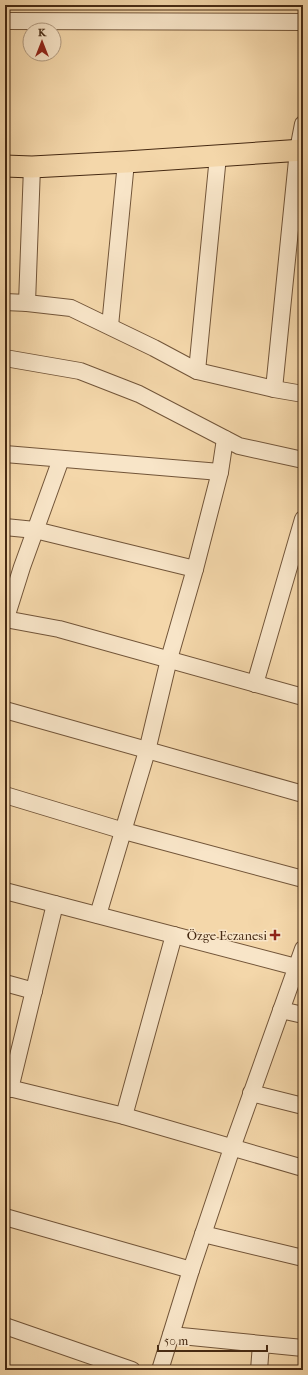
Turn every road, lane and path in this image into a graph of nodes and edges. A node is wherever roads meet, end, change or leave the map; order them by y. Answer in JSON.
{"nodes":[{"id":1,"x":5,"y":15,"type":"edge"},
{"id":2,"x":5,"y":21,"type":"edge"},
{"id":3,"x":303,"y":22,"type":"edge"},
{"id":4,"x":303,"y":124,"type":"edge"},
{"id":5,"x":300,"y":150,"type":"edge"},
{"id":6,"x":218,"y":156,"type":"junction"},
{"id":7,"x":126,"y":162,"type":"junction"},
{"id":8,"x":5,"y":166,"type":"edge"},
{"id":9,"x":32,"y":167,"type":"junction"},
{"id":10,"x":5,"y":302,"type":"edge"},
{"id":11,"x":27,"y":303,"type":"junction"},
{"id":12,"x":110,"y":326,"type":"junction"},
{"id":13,"x":5,"y":358,"type":"edge"},
{"id":14,"x":197,"y":371,"type":"junction"},
{"id":15,"x":274,"y":389,"type":"junction"},
{"id":16,"x":303,"y":394,"type":"edge"},
{"id":17,"x":225,"y":439,"type":"junction"},
{"id":18,"x":5,"y":454,"type":"edge"},
{"id":19,"x":61,"y":459,"type":"junction"},
{"id":20,"x":303,"y":460,"type":"edge"},
{"id":21,"x":220,"y":472,"type":"junction"},
{"id":22,"x":302,"y":523,"type":"edge"},
{"id":23,"x":5,"y":527,"type":"edge"},
{"id":24,"x":35,"y":530,"type":"junction"},
{"id":25,"x":195,"y":569,"type":"junction"},
{"id":26,"x":5,"y":620,"type":"edge"},
{"id":27,"x":169,"y":659,"type":"junction"},
{"id":28,"x":255,"y":684,"type":"junction"},
{"id":29,"x":303,"y":697,"type":"edge"},
{"id":30,"x":5,"y":710,"type":"edge"},
{"id":31,"x":147,"y":750,"type":"junction"},
{"id":32,"x":303,"y":794,"type":"edge"},
{"id":33,"x":5,"y":795,"type":"edge"},
{"id":34,"x":124,"y":831,"type":"junction"},
{"id":35,"x":303,"y":879,"type":"edge"},
{"id":36,"x":5,"y":891,"type":"edge"},
{"id":37,"x":55,"y":904,"type":"junction"},
{"id":38,"x":98,"y":915,"type":"junction"},
{"id":39,"x":174,"y":935,"type":"junction"},
{"id":40,"x":303,"y":949,"type":"edge"},
{"id":41,"x":296,"y":968,"type":"junction"},
{"id":42,"x":5,"y":983,"type":"edge"},
{"id":43,"x":34,"y":991,"type":"junction"},
{"id":44,"x":281,"y":1010,"type":"junction"},
{"id":45,"x":303,"y":1015,"type":"edge"},
{"id":46,"x":8,"y":1088,"type":"edge"},
{"id":47,"x":251,"y":1093,"type":"junction"},
{"id":48,"x":303,"y":1106,"type":"edge"},
{"id":49,"x":124,"y":1116,"type":"junction"},
{"id":50,"x":232,"y":1148,"type":"junction"},
{"id":51,"x":303,"y":1168,"type":"edge"},
{"id":52,"x":5,"y":1217,"type":"edge"},
{"id":53,"x":203,"y":1234,"type":"junction"},
{"id":54,"x":303,"y":1258,"type":"edge"},
{"id":55,"x":191,"y":1270,"type":"junction"},
{"id":56,"x":5,"y":1326,"type":"edge"},
{"id":57,"x":171,"y":1335,"type":"junction"},
{"id":58,"x":261,"y":1344,"type":"junction"},
{"id":59,"x":303,"y":1348,"type":"edge"},
{"id":60,"x":132,"y":1370,"type":"edge"},
{"id":61,"x":160,"y":1370,"type":"edge"},
{"id":62,"x":258,"y":1370,"type":"edge"}],
"edges":[{"from":1,"to":2,"type":"street"},
{"from":2,"to":3,"type":"street"},
{"from":4,"to":5,"type":"street"},
{"from":5,"to":6,"type":"main road"},
{"from":5,"to":15,"type":"street"},
{"from":6,"to":7,"type":"main road"},
{"from":6,"to":14,"type":"street"},
{"from":7,"to":9,"type":"main road"},
{"from":7,"to":12,"type":"street"},
{"from":8,"to":9,"type":"main road"},
{"from":9,"to":11,"type":"street"},
{"from":10,"to":11,"type":"street"},
{"from":11,"to":12,"type":"street"},
{"from":12,"to":14,"type":"street"},
{"from":13,"to":17,"type":"street"},
{"from":14,"to":15,"type":"street"},
{"from":15,"to":16,"type":"street"},
{"from":17,"to":20,"type":"street"},
{"from":17,"to":21,"type":"street"},
{"from":18,"to":19,"type":"street"},
{"from":19,"to":21,"type":"street"},
{"from":19,"to":24,"type":"street"},
{"from":21,"to":25,"type":"street"},
{"from":22,"to":28,"type":"street"},
{"from":23,"to":24,"type":"street"},
{"from":24,"to":25,"type":"street"},
{"from":24,"to":26,"type":"street"},
{"from":25,"to":27,"type":"street"},
{"from":26,"to":27,"type":"street"},
{"from":27,"to":28,"type":"street"},
{"from":27,"to":31,"type":"street"},
{"from":28,"to":29,"type":"street"},
{"from":30,"to":31,"type":"street"},
{"from":31,"to":32,"type":"street"},
{"from":31,"to":34,"type":"street"},
{"from":33,"to":34,"type":"street"},
{"from":34,"to":35,"type":"street"},
{"from":34,"to":38,"type":"street"},
{"from":36,"to":37,"type":"street"},
{"from":37,"to":38,"type":"street"},
{"from":37,"to":43,"type":"street"},
{"from":38,"to":39,"type":"street"},
{"from":39,"to":41,"type":"street"},
{"from":39,"to":49,"type":"street"},
{"from":40,"to":41,"type":"street"},
{"from":41,"to":44,"type":"street"},
{"from":42,"to":43,"type":"street"},
{"from":43,"to":46,"type":"street"},
{"from":44,"to":45,"type":"street"},
{"from":44,"to":47,"type":"street"},
{"from":46,"to":49,"type":"street"},
{"from":47,"to":48,"type":"street"},
{"from":47,"to":50,"type":"street"},
{"from":49,"to":50,"type":"street"},
{"from":50,"to":51,"type":"street"},
{"from":50,"to":53,"type":"street"},
{"from":52,"to":55,"type":"street"},
{"from":53,"to":54,"type":"street"},
{"from":53,"to":55,"type":"street"},
{"from":55,"to":57,"type":"street"},
{"from":56,"to":60,"type":"street"},
{"from":57,"to":58,"type":"street"},
{"from":57,"to":61,"type":"street"},
{"from":58,"to":59,"type":"street"},
{"from":58,"to":62,"type":"street"}]}
